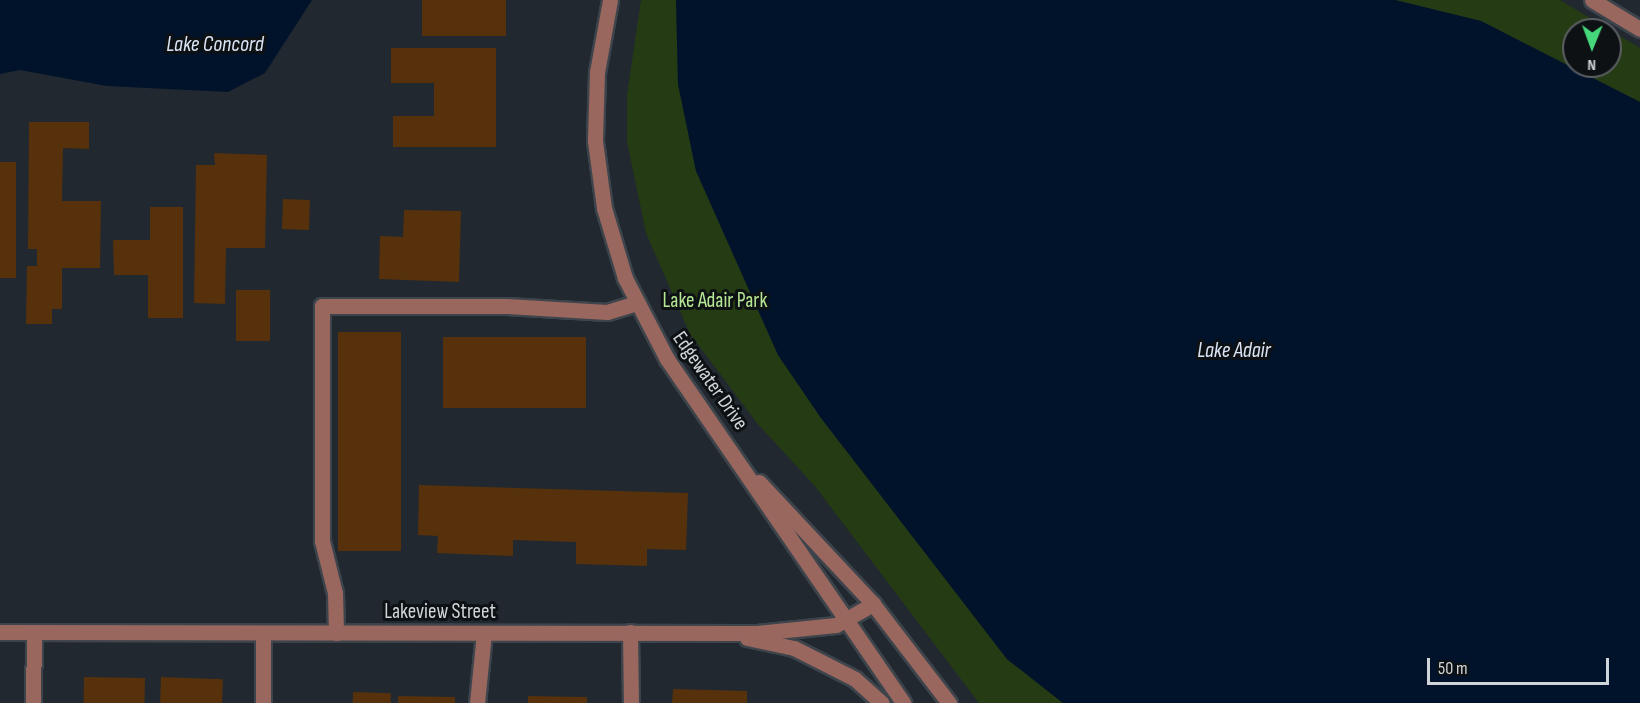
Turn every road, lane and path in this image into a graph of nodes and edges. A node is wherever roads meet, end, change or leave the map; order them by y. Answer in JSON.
{"nodes":[{"id":1,"x":610,"y":0,"type":"edge"},
{"id":2,"x":1592,"y":0,"type":"edge"},
{"id":3,"x":1640,"y":29,"type":"edge"},
{"id":4,"x":636,"y":303,"type":"junction"},
{"id":5,"x":746,"y":469,"type":"junction"},
{"id":6,"x":873,"y":604,"type":"junction"},
{"id":7,"x":846,"y":620,"type":"junction"},
{"id":8,"x":0,"y":632,"type":"edge"},
{"id":9,"x":34,"y":632,"type":"junction"},
{"id":10,"x":630,"y":632,"type":"junction"},
{"id":11,"x":263,"y":633,"type":"junction"},
{"id":12,"x":336,"y":633,"type":"junction"},
{"id":13,"x":484,"y":633,"type":"junction"},
{"id":14,"x":721,"y":633,"type":"junction"},
{"id":15,"x":33,"y":703,"type":"edge"},
{"id":16,"x":263,"y":703,"type":"edge"},
{"id":17,"x":477,"y":703,"type":"edge"},
{"id":18,"x":631,"y":703,"type":"edge"},
{"id":19,"x":882,"y":703,"type":"edge"},
{"id":20,"x":903,"y":703,"type":"edge"},
{"id":21,"x":949,"y":703,"type":"edge"}],
"edges":[{"from":1,"to":4,"type":"street","name":"Edgewater Drive"},
{"from":2,"to":3,"type":"street"},
{"from":4,"to":5,"type":"street","name":"Edgewater Drive"},
{"from":4,"to":12,"type":"street"},
{"from":5,"to":6,"type":"street","name":"Edgewater Drive"},
{"from":5,"to":7,"type":"street","name":"Edgewater Drive"},
{"from":6,"to":7,"type":"street","name":"Lakeview Street"},
{"from":6,"to":21,"type":"street","name":"Edgewater Drive"},
{"from":7,"to":14,"type":"street","name":"Lakeview Street"},
{"from":7,"to":20,"type":"street","name":"Edgewater Drive"},
{"from":8,"to":9,"type":"street","name":"Lakeview Street"},
{"from":9,"to":11,"type":"street","name":"Lakeview Street"},
{"from":9,"to":15,"type":"street"},
{"from":10,"to":13,"type":"street","name":"Lakeview Street"},
{"from":10,"to":14,"type":"street","name":"Lakeview Street"},
{"from":10,"to":18,"type":"street"},
{"from":11,"to":12,"type":"street","name":"Lakeview Street"},
{"from":11,"to":16,"type":"street"},
{"from":12,"to":13,"type":"street","name":"Lakeview Street"},
{"from":13,"to":17,"type":"street"},
{"from":14,"to":19,"type":"street"}]}
